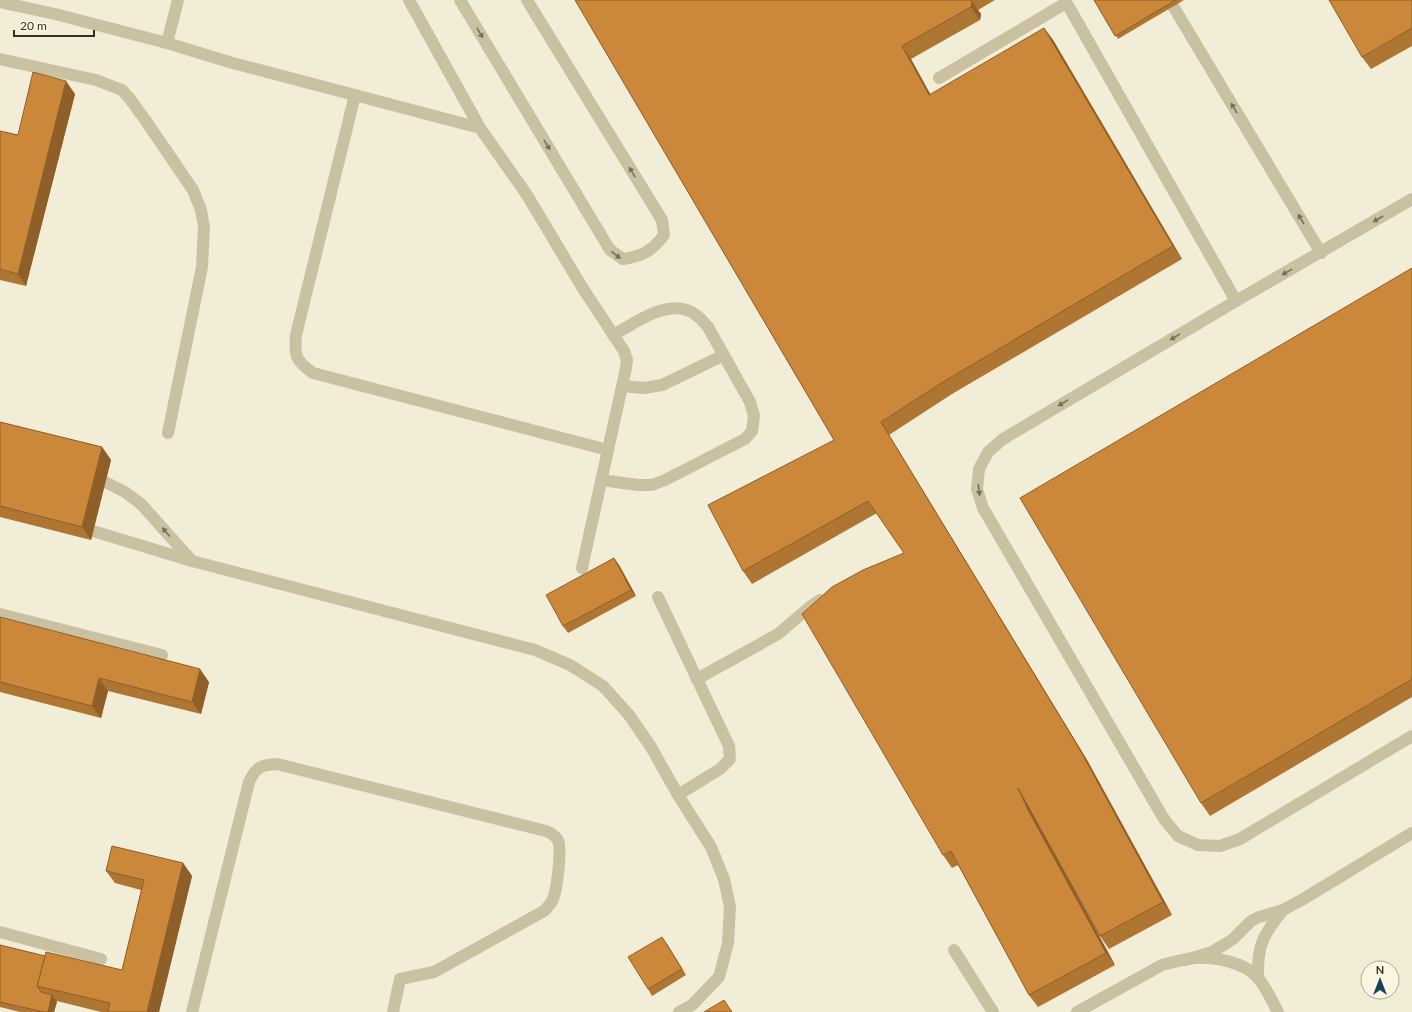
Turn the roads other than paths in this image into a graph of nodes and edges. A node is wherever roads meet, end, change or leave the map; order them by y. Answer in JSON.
{"nodes":[{"id":1,"x":178,"y":0,"type":"edge"},
{"id":2,"x":409,"y":0,"type":"edge"},
{"id":3,"x":460,"y":0,"type":"edge"},
{"id":4,"x":527,"y":0,"type":"edge"},
{"id":5,"x":0,"y":2,"type":"edge"},
{"id":6,"x":1065,"y":2,"type":"edge"},
{"id":7,"x":1173,"y":6,"type":"edge"},
{"id":8,"x":167,"y":43,"type":"junction"},
{"id":9,"x":0,"y":59,"type":"edge"},
{"id":10,"x":939,"y":78,"type":"dead end"},
{"id":11,"x":355,"y":95,"type":"junction"},
{"id":12,"x":480,"y":128,"type":"junction"},
{"id":13,"x":1412,"y":200,"type":"edge"},
{"id":14,"x":1321,"y":253,"type":"junction"},
{"id":15,"x":1236,"y":300,"type":"junction"},
{"id":16,"x":613,"y":335,"type":"junction"},
{"id":17,"x":724,"y":355,"type":"junction"},
{"id":18,"x":622,"y":386,"type":"junction"},
{"id":19,"x":168,"y":433,"type":"dead end"},
{"id":20,"x":608,"y":450,"type":"junction"},
{"id":21,"x":601,"y":480,"type":"junction"},
{"id":22,"x":105,"y":482,"type":"dead end"},
{"id":23,"x":93,"y":530,"type":"dead end"},
{"id":24,"x":192,"y":561,"type":"junction"},
{"id":25,"x":582,"y":568,"type":"dead end"},
{"id":26,"x":830,"y":594,"type":"edge"},
{"id":27,"x":658,"y":597,"type":"dead end"},
{"id":28,"x":0,"y":614,"type":"edge"},
{"id":29,"x":162,"y":655,"type":"dead end"},
{"id":30,"x":697,"y":679,"type":"junction"},
{"id":31,"x":1412,"y":736,"type":"edge"},
{"id":32,"x":678,"y":795,"type":"junction"},
{"id":33,"x":1412,"y":833,"type":"edge"},
{"id":34,"x":1282,"y":910,"type":"junction"},
{"id":35,"x":0,"y":932,"type":"edge"},
{"id":36,"x":954,"y":950,"type":"dead end"},
{"id":37,"x":101,"y":959,"type":"dead end"},
{"id":38,"x":1185,"y":960,"type":"junction"},
{"id":39,"x":1258,"y":978,"type":"junction"},
{"id":40,"x":192,"y":1012,"type":"edge"},
{"id":41,"x":393,"y":1012,"type":"edge"},
{"id":42,"x":680,"y":1012,"type":"edge"},
{"id":43,"x":993,"y":1012,"type":"edge"},
{"id":44,"x":1077,"y":1012,"type":"edge"},
{"id":45,"x":1278,"y":1012,"type":"edge"}],
"edges":[{"from":1,"to":8,"type":"lane"},
{"from":2,"to":12,"type":"lane"},
{"from":3,"to":4,"type":"lane","one_way":true},
{"from":5,"to":8,"type":"lane"},
{"from":6,"to":10,"type":"lane"},
{"from":6,"to":15,"type":"lane"},
{"from":14,"to":7,"type":"lane","one_way":true},
{"from":8,"to":11,"type":"lane"},
{"from":9,"to":19,"type":"lane"},
{"from":11,"to":12,"type":"lane"},
{"from":11,"to":20,"type":"lane"},
{"from":12,"to":16,"type":"lane"},
{"from":13,"to":14,"type":"lane","one_way":true},
{"from":14,"to":15,"type":"lane","one_way":true},
{"from":15,"to":31,"type":"lane","one_way":true},
{"from":16,"to":17,"type":"lane"},
{"from":16,"to":18,"type":"lane"},
{"from":17,"to":18,"type":"lane"},
{"from":17,"to":21,"type":"lane"},
{"from":18,"to":20,"type":"lane"},
{"from":20,"to":21,"type":"lane"},
{"from":21,"to":25,"type":"lane"},
{"from":24,"to":22,"type":"lane","one_way":true},
{"from":23,"to":24,"type":"lane"},
{"from":24,"to":32,"type":"lane"},
{"from":26,"to":30,"type":"lane"},
{"from":27,"to":30,"type":"lane"},
{"from":28,"to":29,"type":"lane"},
{"from":30,"to":32,"type":"lane"},
{"from":32,"to":42,"type":"lane"},
{"from":33,"to":34,"type":"lane"},
{"from":34,"to":38,"type":"lane"},
{"from":34,"to":39,"type":"lane"},
{"from":35,"to":37,"type":"lane"},
{"from":36,"to":43,"type":"lane"},
{"from":38,"to":39,"type":"lane"},
{"from":38,"to":44,"type":"lane"},
{"from":39,"to":45,"type":"lane"},
{"from":40,"to":41,"type":"lane"}]}
